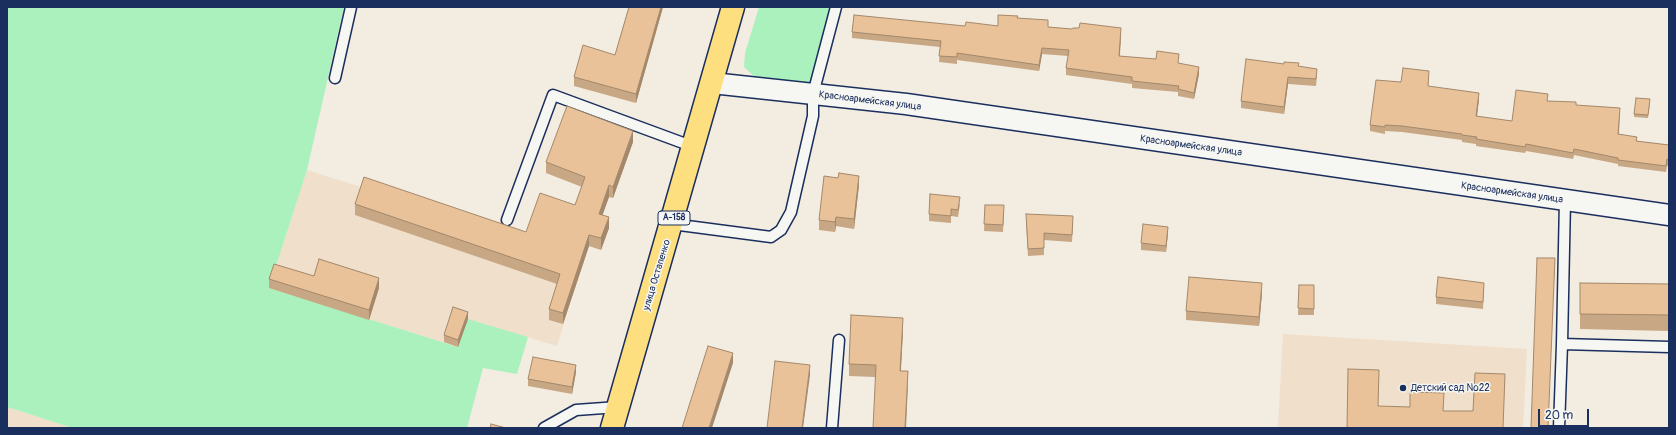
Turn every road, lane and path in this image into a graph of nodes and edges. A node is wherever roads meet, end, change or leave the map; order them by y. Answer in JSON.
{"nodes":[{"id":1,"x":350,"y":7,"type":"edge"},
{"id":2,"x":733,"y":7,"type":"edge"},
{"id":3,"x":836,"y":7,"type":"edge"},
{"id":4,"x":335,"y":78,"type":"dead end"},
{"id":5,"x":712,"y":83,"type":"junction"},
{"id":6,"x":813,"y":94,"type":"junction"},
{"id":7,"x":694,"y":147,"type":"junction"},
{"id":8,"x":1565,"y":200,"type":"junction"},
{"id":9,"x":1669,"y":216,"type":"edge"},
{"id":10,"x":507,"y":220,"type":"dead end"},
{"id":11,"x":672,"y":224,"type":"junction"},
{"id":12,"x":840,"y":340,"type":"dead end"},
{"id":13,"x":1562,"y":344,"type":"junction"},
{"id":14,"x":1669,"y":347,"type":"edge"},
{"id":15,"x":618,"y":407,"type":"junction"},
{"id":16,"x":544,"y":428,"type":"edge"},
{"id":17,"x":612,"y":428,"type":"edge"},
{"id":18,"x":832,"y":428,"type":"edge"},
{"id":19,"x":1560,"y":428,"type":"edge"}],
"edges":[{"from":1,"to":4,"type":"lane"},
{"from":2,"to":5,"type":"main road","name":"улица Остапенко","number":"А-158"},
{"from":3,"to":6,"type":"lane"},
{"from":5,"to":6,"type":"street","name":"Красноармейская улица"},
{"from":5,"to":7,"type":"main road","name":"улица Остапенко","number":"А-158"},
{"from":6,"to":8,"type":"street","name":"Красноармейская улица"},
{"from":6,"to":11,"type":"lane"},
{"from":7,"to":10,"type":"lane"},
{"from":7,"to":11,"type":"main road","name":"улица Остапенко","number":"А-158"},
{"from":8,"to":9,"type":"street","name":"Красноармейская улица"},
{"from":8,"to":13,"type":"lane"},
{"from":11,"to":15,"type":"main road","name":"улица Остапенко","number":"А-158"},
{"from":12,"to":18,"type":"lane"},
{"from":13,"to":14,"type":"lane"},
{"from":13,"to":19,"type":"lane"},
{"from":15,"to":16,"type":"lane"},
{"from":15,"to":17,"type":"main road","name":"улица Остапенко","number":"А-158"}]}
